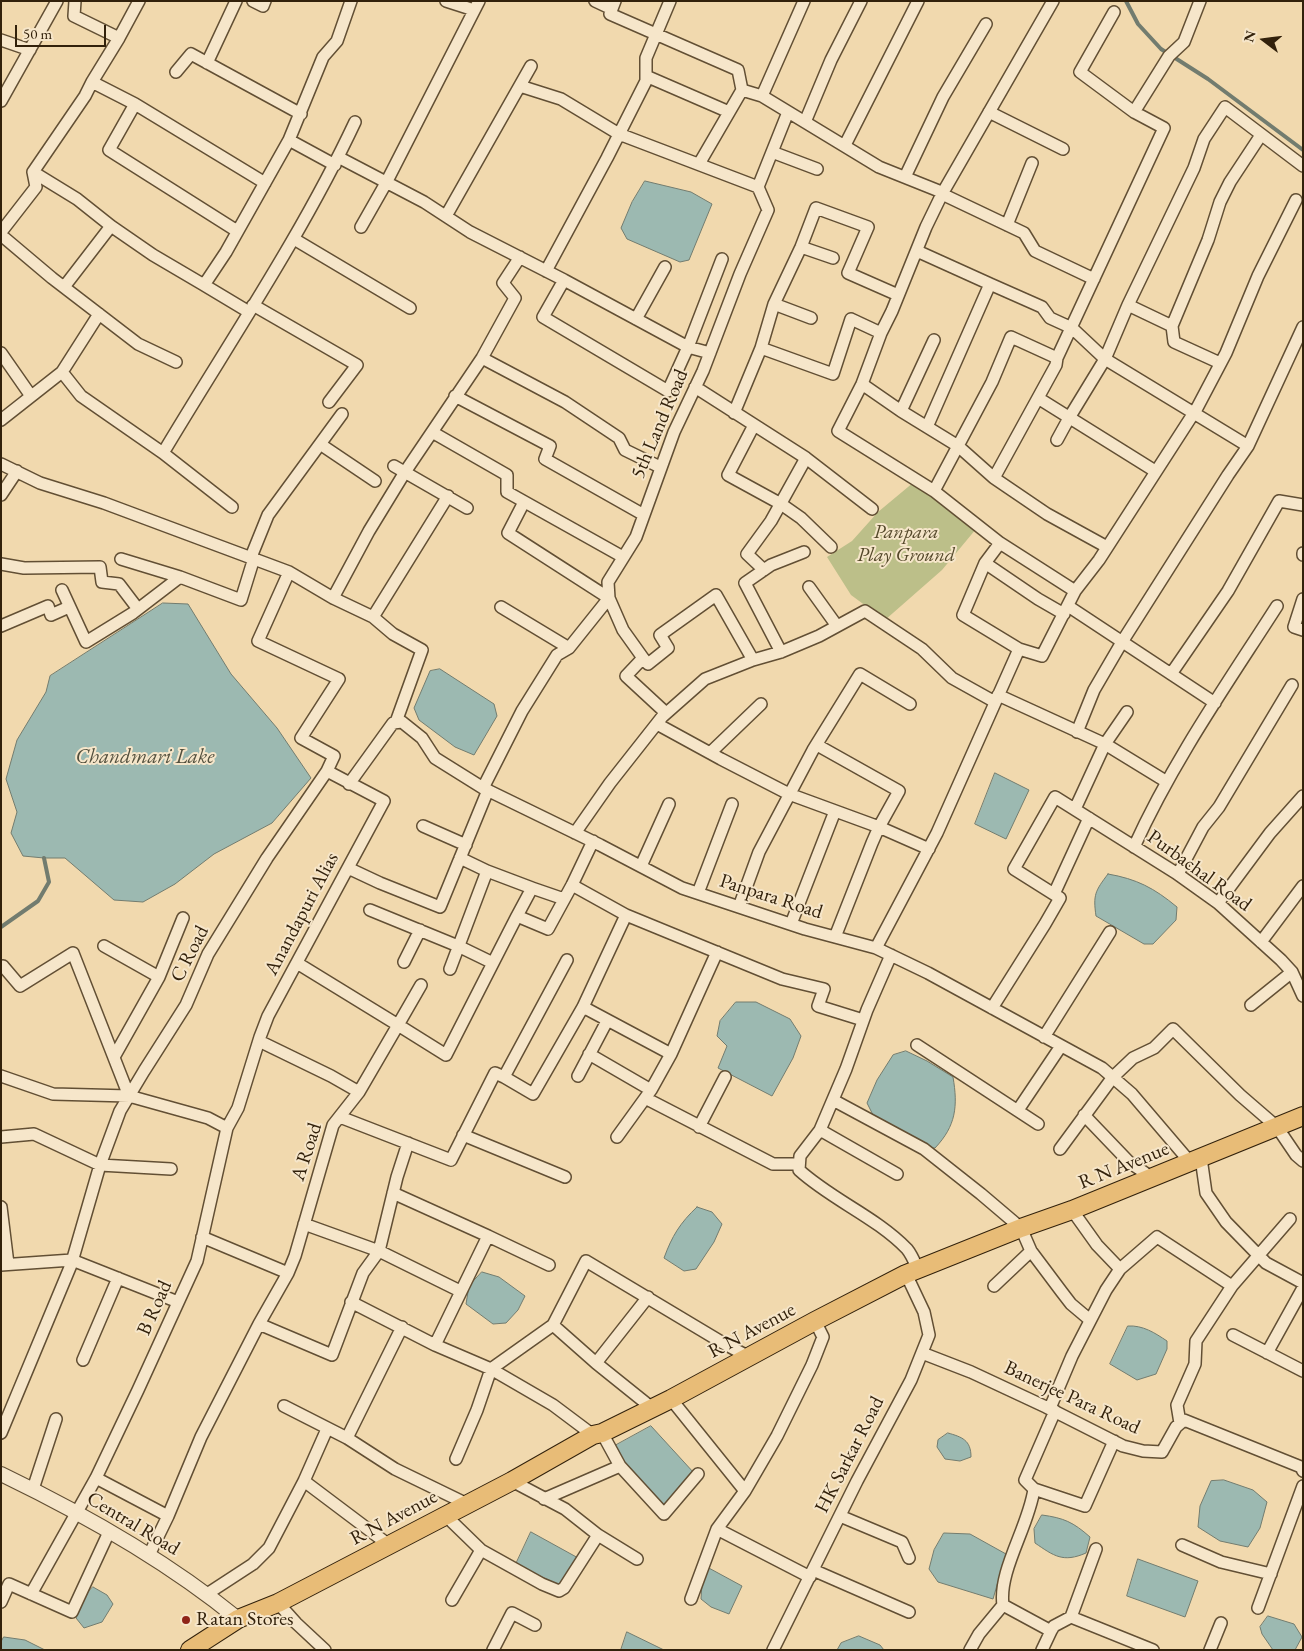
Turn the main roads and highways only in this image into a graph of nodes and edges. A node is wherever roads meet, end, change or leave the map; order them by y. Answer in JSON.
{"nodes":[{"id":1,"x":1303,"y":1116,"type":"edge"},
{"id":2,"x":190,"y":1650,"type":"edge"}],
"edges":[{"from":1,"to":2,"type":"main road","name":"R N Avenue"}]}
